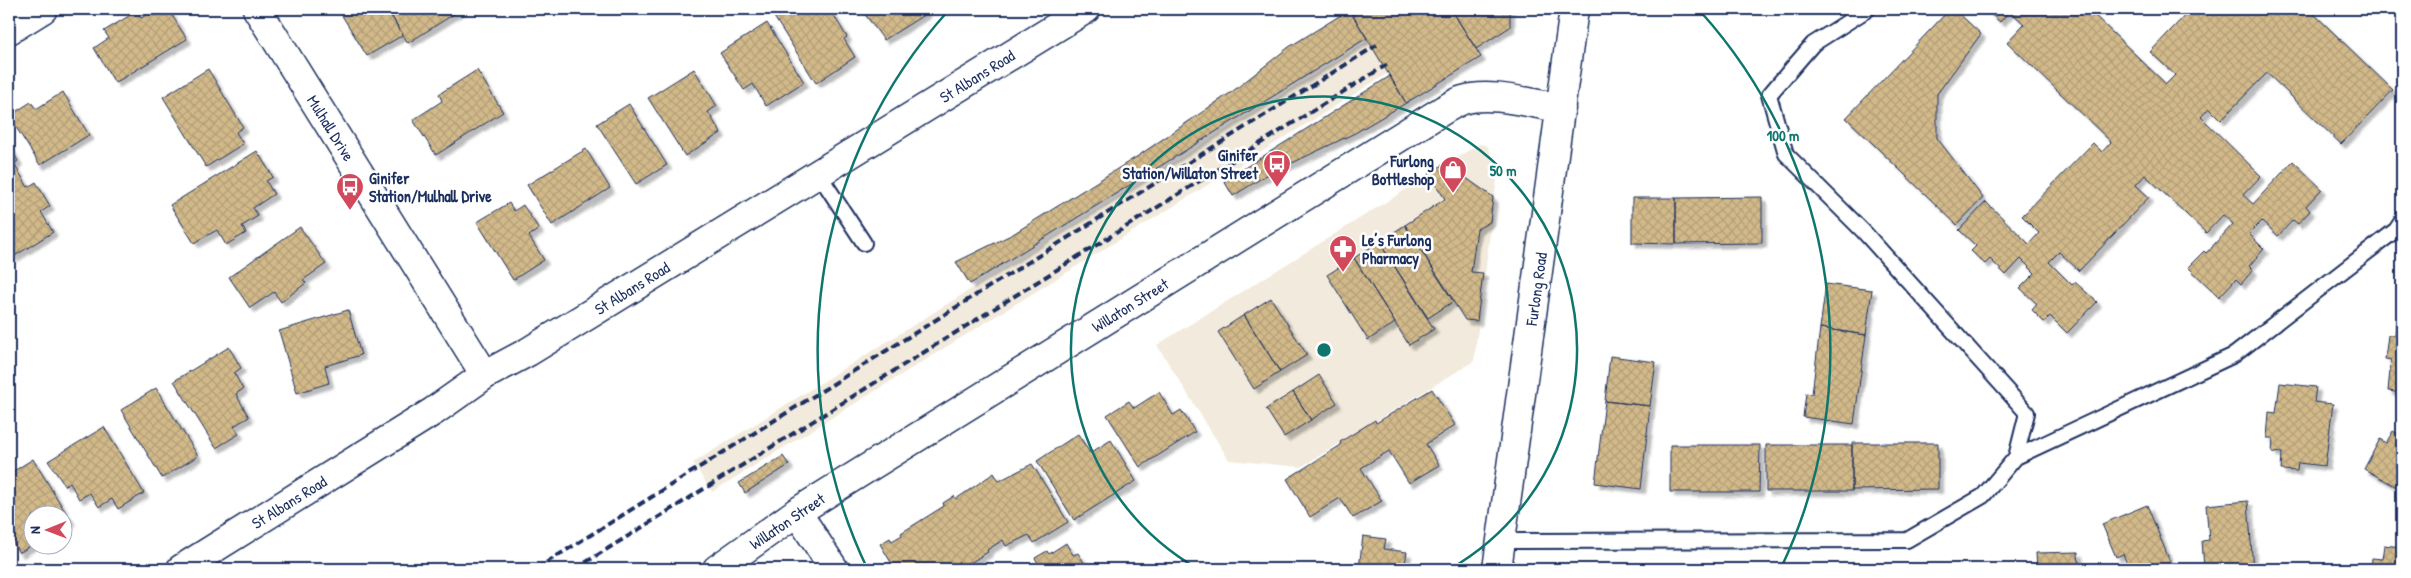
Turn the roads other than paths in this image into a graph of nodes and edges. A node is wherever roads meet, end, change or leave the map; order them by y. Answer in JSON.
{"nodes":[{"id":1,"x":43,"y":9,"type":"edge"},
{"id":2,"x":257,"y":9,"type":"edge"},
{"id":3,"x":1086,"y":9,"type":"edge"},
{"id":4,"x":1574,"y":9,"type":"edge"},
{"id":5,"x":1868,"y":9,"type":"edge"},
{"id":6,"x":9,"y":30,"type":"edge"},
{"id":7,"x":1561,"y":108,"type":"junction"},
{"id":8,"x":818,"y":173,"type":"junction"},
{"id":9,"x":2402,"y":221,"type":"edge"},
{"id":10,"x":864,"y":243,"type":"dead end"},
{"id":11,"x":485,"y":376,"type":"junction"},
{"id":12,"x":2016,"y":457,"type":"junction"},
{"id":13,"x":797,"y":512,"type":"junction"},
{"id":14,"x":1502,"y":541,"type":"junction"},
{"id":15,"x":181,"y":569,"type":"edge"},
{"id":16,"x":717,"y":569,"type":"edge"},
{"id":17,"x":834,"y":569,"type":"edge"},
{"id":18,"x":1498,"y":569,"type":"edge"}],
"edges":[{"from":1,"to":6,"type":"main road"},
{"from":2,"to":11,"type":"main road","name":"Mulhall Drive"},
{"from":3,"to":8,"type":"main road","name":"St Albans Road"},
{"from":4,"to":7,"type":"main road","name":"Furlong Road"},
{"from":5,"to":12,"type":"lane"},
{"from":7,"to":13,"type":"main road","name":"Willaton Street"},
{"from":7,"to":14,"type":"main road","name":"Furlong Road"},
{"from":8,"to":10,"type":"lane"},
{"from":8,"to":11,"type":"main road","name":"St Albans Road"},
{"from":9,"to":12,"type":"lane"},
{"from":11,"to":15,"type":"main road","name":"St Albans Road"},
{"from":12,"to":14,"type":"lane"},
{"from":13,"to":16,"type":"main road","name":"Willaton Street"},
{"from":13,"to":17,"type":"main road"},
{"from":14,"to":18,"type":"main road","name":"Furlong Road"}]}
